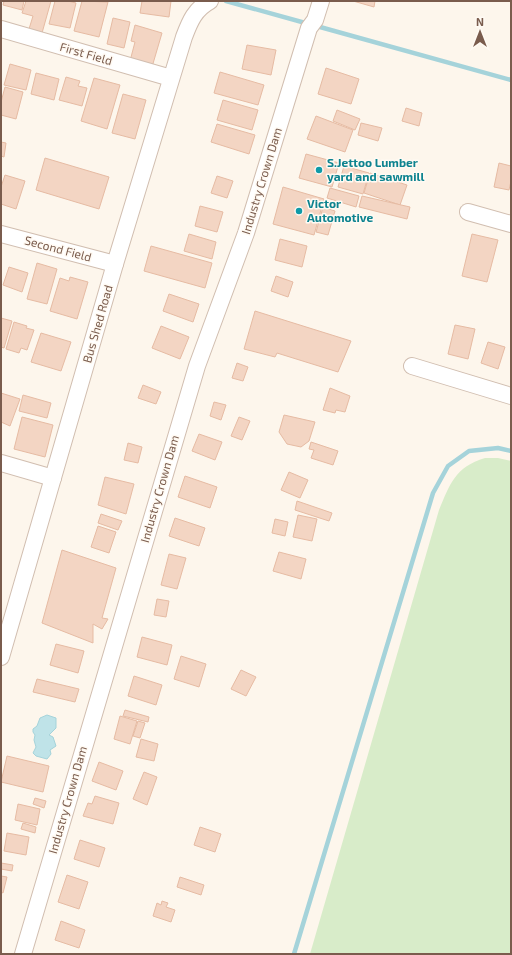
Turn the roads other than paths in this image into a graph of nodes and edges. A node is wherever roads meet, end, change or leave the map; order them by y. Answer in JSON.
{"nodes":[{"id":1,"x":321,"y":1,"type":"edge"},
{"id":2,"x":206,"y":3,"type":"edge"},
{"id":3,"x":1,"y":29,"type":"edge"},
{"id":4,"x":171,"y":78,"type":"junction"},
{"id":5,"x":468,"y":212,"type":"dead end"},
{"id":6,"x":511,"y":224,"type":"edge"},
{"id":7,"x":1,"y":234,"type":"edge"},
{"id":8,"x":115,"y":264,"type":"junction"},
{"id":9,"x":412,"y":366,"type":"dead end"},
{"id":10,"x":511,"y":396,"type":"edge"},
{"id":11,"x":1,"y":463,"type":"edge"},
{"id":12,"x":53,"y":478,"type":"junction"},
{"id":13,"x":1,"y":657,"type":"edge"},
{"id":14,"x":23,"y":954,"type":"edge"}],
"edges":[{"from":1,"to":14,"type":"street","name":"Industry Crown Dam"},
{"from":2,"to":4,"type":"street","name":"Bus Shed Road"},
{"from":3,"to":4,"type":"street","name":"First Field"},
{"from":4,"to":8,"type":"street","name":"Bus Shed Road"},
{"from":5,"to":6,"type":"street"},
{"from":7,"to":8,"type":"street","name":"Second Field"},
{"from":8,"to":12,"type":"street","name":"Bus Shed Road"},
{"from":9,"to":10,"type":"street"},
{"from":11,"to":12,"type":"street"},
{"from":12,"to":13,"type":"street","name":"Bus Shed Road"}]}
